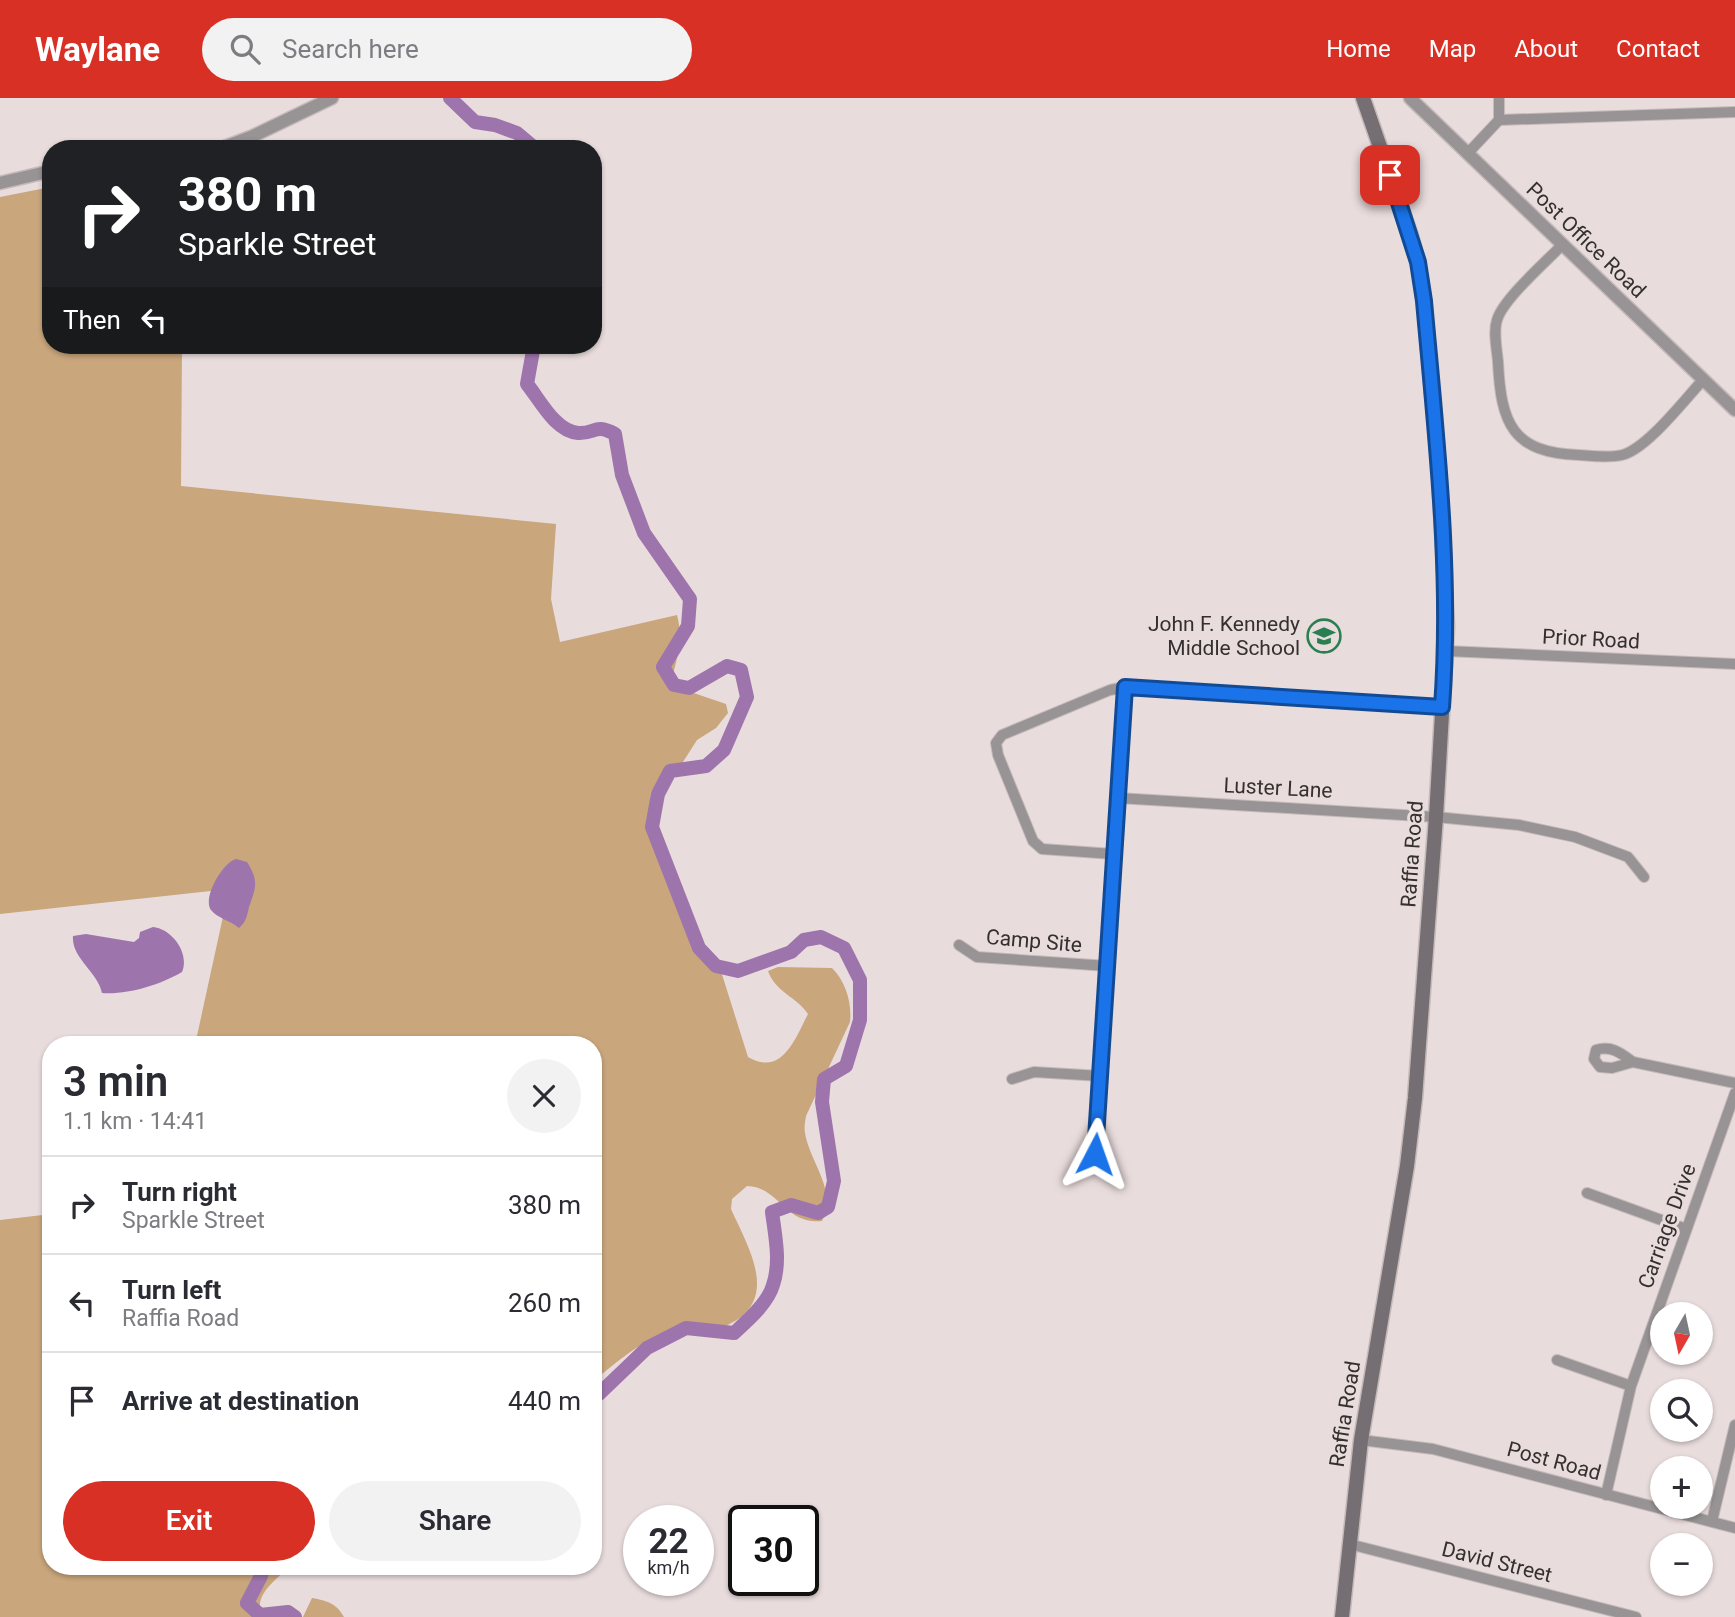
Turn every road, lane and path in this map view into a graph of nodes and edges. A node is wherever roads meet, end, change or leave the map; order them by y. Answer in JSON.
{"nodes":[{"id":1,"x":332,"y":98,"type":"edge"},
{"id":2,"x":1363,"y":98,"type":"edge"},
{"id":3,"x":1410,"y":98,"type":"edge"},
{"id":4,"x":1499,"y":98,"type":"edge"},
{"id":5,"x":1735,"y":113,"type":"edge"},
{"id":6,"x":1499,"y":120,"type":"junction"},
{"id":7,"x":243,"y":140,"type":"edge"},
{"id":8,"x":1468,"y":153,"type":"junction"},
{"id":9,"x":42,"y":173,"type":"edge"},
{"id":10,"x":0,"y":183,"type":"edge"},
{"id":11,"x":1563,"y":244,"type":"junction"},
{"id":12,"x":1703,"y":380,"type":"junction"},
{"id":13,"x":1735,"y":410,"type":"edge"},
{"id":14,"x":1446,"y":651,"type":"junction"},
{"id":15,"x":1735,"y":664,"type":"edge"},
{"id":16,"x":1125,"y":687,"type":"junction"},
{"id":17,"x":1442,"y":707,"type":"junction"},
{"id":18,"x":1118,"y":798,"type":"junction"},
{"id":19,"x":1436,"y":817,"type":"junction"},
{"id":20,"x":1114,"y":855,"type":"junction"},
{"id":21,"x":1644,"y":877,"type":"dead end"},
{"id":22,"x":959,"y":945,"type":"dead end"},
{"id":23,"x":1108,"y":966,"type":"junction"},
{"id":24,"x":1633,"y":1062,"type":"dead end"},
{"id":25,"x":1101,"y":1076,"type":"junction"},
{"id":26,"x":1012,"y":1079,"type":"dead end"},
{"id":27,"x":1735,"y":1083,"type":"edge"},
{"id":28,"x":1735,"y":1093,"type":"edge"},
{"id":29,"x":1101,"y":1169,"type":"dead end"},
{"id":30,"x":1587,"y":1193,"type":"dead end"},
{"id":31,"x":1686,"y":1229,"type":"junction"},
{"id":32,"x":1557,"y":1360,"type":"dead end"},
{"id":33,"x":1631,"y":1386,"type":"junction"},
{"id":34,"x":1735,"y":1425,"type":"edge"},
{"id":35,"x":1361,"y":1440,"type":"junction"},
{"id":36,"x":1606,"y":1495,"type":"junction"},
{"id":37,"x":1713,"y":1521,"type":"junction"},
{"id":38,"x":1735,"y":1528,"type":"edge"},
{"id":39,"x":1349,"y":1544,"type":"junction"},
{"id":40,"x":1342,"y":1617,"type":"edge"},
{"id":41,"x":1636,"y":1617,"type":"edge"}],
"edges":[{"from":1,"to":7,"type":"street"},
{"from":2,"to":14,"type":"main road","name":"Raffia Road"},
{"from":3,"to":8,"type":"street","name":"Post Office Road"},
{"from":4,"to":6,"type":"street"},
{"from":5,"to":6,"type":"street"},
{"from":6,"to":8,"type":"street"},
{"from":8,"to":11,"type":"street","name":"Post Office Road"},
{"from":9,"to":10,"type":"street"},
{"from":11,"to":12,"type":"street","name":"Post Office Road"},
{"from":11,"to":12,"type":"street"},
{"from":12,"to":13,"type":"street","name":"Post Office Road"},
{"from":14,"to":15,"type":"street","name":"Prior Road"},
{"from":14,"to":17,"type":"main road","name":"Raffia Road"},
{"from":16,"to":17,"type":"street"},
{"from":16,"to":18,"type":"street"},
{"from":16,"to":20,"type":"street"},
{"from":17,"to":19,"type":"main road","name":"Raffia Road"},
{"from":18,"to":19,"type":"street","name":"Luster Lane"},
{"from":18,"to":20,"type":"street"},
{"from":19,"to":21,"type":"street","name":"Luster Lane"},
{"from":19,"to":35,"type":"main road","name":"Raffia Road"},
{"from":20,"to":23,"type":"street"},
{"from":22,"to":23,"type":"street","name":"Camp Site"},
{"from":23,"to":25,"type":"street"},
{"from":24,"to":27,"type":"street"},
{"from":25,"to":26,"type":"street"},
{"from":25,"to":29,"type":"street"},
{"from":28,"to":31,"type":"street","name":"Carriage Drive"},
{"from":30,"to":31,"type":"street"},
{"from":31,"to":33,"type":"street","name":"Carriage Drive"},
{"from":32,"to":33,"type":"street"},
{"from":33,"to":36,"type":"street","name":"Carriage Drive"},
{"from":34,"to":37,"type":"street"},
{"from":35,"to":36,"type":"street","name":"Post Road"},
{"from":35,"to":39,"type":"main road","name":"Raffia Road"},
{"from":36,"to":37,"type":"street","name":"Post Road"},
{"from":37,"to":38,"type":"street","name":"Post Road"},
{"from":39,"to":40,"type":"main road","name":"Raffia Road"},
{"from":39,"to":41,"type":"street","name":"David Street"}]}
